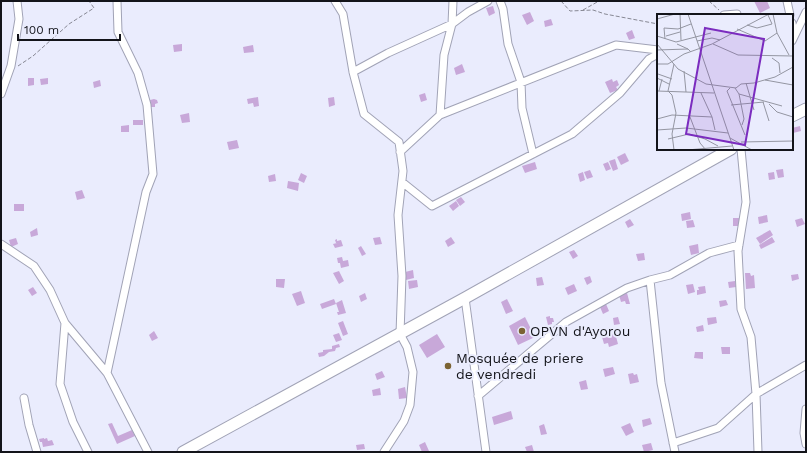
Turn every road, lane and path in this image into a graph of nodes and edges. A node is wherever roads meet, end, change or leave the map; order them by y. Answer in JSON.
{"nodes":[{"id":1,"x":16,"y":1,"type":"edge"},
{"id":2,"x":89,"y":1,"type":"edge"},
{"id":3,"x":117,"y":1,"type":"edge"},
{"id":4,"x":335,"y":1,"type":"edge"},
{"id":5,"x":453,"y":1,"type":"edge"},
{"id":6,"x":488,"y":1,"type":"edge"},
{"id":7,"x":500,"y":1,"type":"edge"},
{"id":8,"x":561,"y":1,"type":"edge"},
{"id":9,"x":599,"y":1,"type":"edge"},
{"id":10,"x":709,"y":1,"type":"edge"},
{"id":11,"x":787,"y":1,"type":"edge"},
{"id":12,"x":583,"y":10,"type":"junction"},
{"id":13,"x":806,"y":12,"type":"edge"},
{"id":14,"x":723,"y":14,"type":"edge"},
{"id":15,"x":790,"y":14,"type":"edge"},
{"id":16,"x":452,"y":24,"type":"junction"},
{"id":17,"x":657,"y":24,"type":"edge"},
{"id":18,"x":793,"y":38,"type":"edge"},
{"id":19,"x":657,"y":50,"type":"edge"},
{"id":20,"x":657,"y":55,"type":"edge"},
{"id":21,"x":353,"y":72,"type":"junction"},
{"id":22,"x":8,"y":74,"type":"junction"},
{"id":23,"x":521,"y":82,"type":"junction"},
{"id":24,"x":1,"y":94,"type":"edge"},
{"id":25,"x":806,"y":109,"type":"edge"},
{"id":26,"x":440,"y":115,"type":"junction"},
{"id":27,"x":793,"y":116,"type":"edge"},
{"id":28,"x":729,"y":150,"type":"edge"},
{"id":29,"x":741,"y":150,"type":"edge"},
{"id":30,"x":400,"y":152,"type":"junction"},
{"id":31,"x":533,"y":154,"type":"junction"},
{"id":32,"x":402,"y":182,"type":"junction"},
{"id":33,"x":1,"y":244,"type":"edge"},
{"id":34,"x":739,"y":245,"type":"junction"},
{"id":35,"x":650,"y":280,"type":"junction"},
{"id":36,"x":465,"y":298,"type":"junction"},
{"id":37,"x":65,"y":323,"type":"junction"},
{"id":38,"x":400,"y":334,"type":"junction"},
{"id":39,"x":806,"y":365,"type":"edge"},
{"id":40,"x":107,"y":374,"type":"junction"},
{"id":41,"x":756,"y":394,"type":"junction"},
{"id":42,"x":478,"y":396,"type":"junction"},
{"id":43,"x":24,"y":398,"type":"dead end"},
{"id":44,"x":806,"y":409,"type":"edge"},
{"id":45,"x":673,"y":443,"type":"junction"},
{"id":46,"x":806,"y":444,"type":"edge"},
{"id":47,"x":37,"y":452,"type":"edge"},
{"id":48,"x":88,"y":452,"type":"edge"},
{"id":49,"x":148,"y":452,"type":"edge"},
{"id":50,"x":183,"y":452,"type":"edge"},
{"id":51,"x":384,"y":452,"type":"edge"},
{"id":52,"x":486,"y":452,"type":"edge"},
{"id":53,"x":675,"y":452,"type":"edge"},
{"id":54,"x":758,"y":452,"type":"edge"}],
"edges":[{"from":1,"to":22,"type":"street"},
{"from":2,"to":22,"type":"path"},
{"from":3,"to":40,"type":"street"},
{"from":4,"to":21,"type":"street"},
{"from":5,"to":16,"type":"street"},
{"from":6,"to":16,"type":"street"},
{"from":7,"to":23,"type":"street"},
{"from":8,"to":12,"type":"path"},
{"from":9,"to":12,"type":"path"},
{"from":10,"to":14,"type":"path"},
{"from":11,"to":15,"type":"street"},
{"from":12,"to":17,"type":"path"},
{"from":13,"to":18,"type":"street"},
{"from":16,"to":21,"type":"street"},
{"from":16,"to":26,"type":"street"},
{"from":19,"to":23,"type":"street"},
{"from":20,"to":31,"type":"street"},
{"from":21,"to":30,"type":"street"},
{"from":22,"to":24,"type":"street"},
{"from":23,"to":26,"type":"street"},
{"from":23,"to":31,"type":"street"},
{"from":25,"to":27,"type":"main road"},
{"from":26,"to":30,"type":"street"},
{"from":28,"to":36,"type":"main road"},
{"from":29,"to":34,"type":"street"},
{"from":30,"to":32,"type":"street"},
{"from":31,"to":32,"type":"street"},
{"from":32,"to":38,"type":"street"},
{"from":33,"to":37,"type":"street"},
{"from":34,"to":35,"type":"street"},
{"from":34,"to":41,"type":"street"},
{"from":35,"to":42,"type":"street"},
{"from":35,"to":45,"type":"street"},
{"from":36,"to":38,"type":"main road"},
{"from":36,"to":42,"type":"street"},
{"from":37,"to":40,"type":"street"},
{"from":37,"to":48,"type":"street"},
{"from":38,"to":50,"type":"main road"},
{"from":38,"to":51,"type":"street"},
{"from":39,"to":41,"type":"street"},
{"from":40,"to":49,"type":"street"},
{"from":41,"to":45,"type":"street"},
{"from":41,"to":54,"type":"street"},
{"from":42,"to":52,"type":"street"},
{"from":43,"to":47,"type":"street"},
{"from":44,"to":46,"type":"street"},
{"from":45,"to":53,"type":"street"}]}
